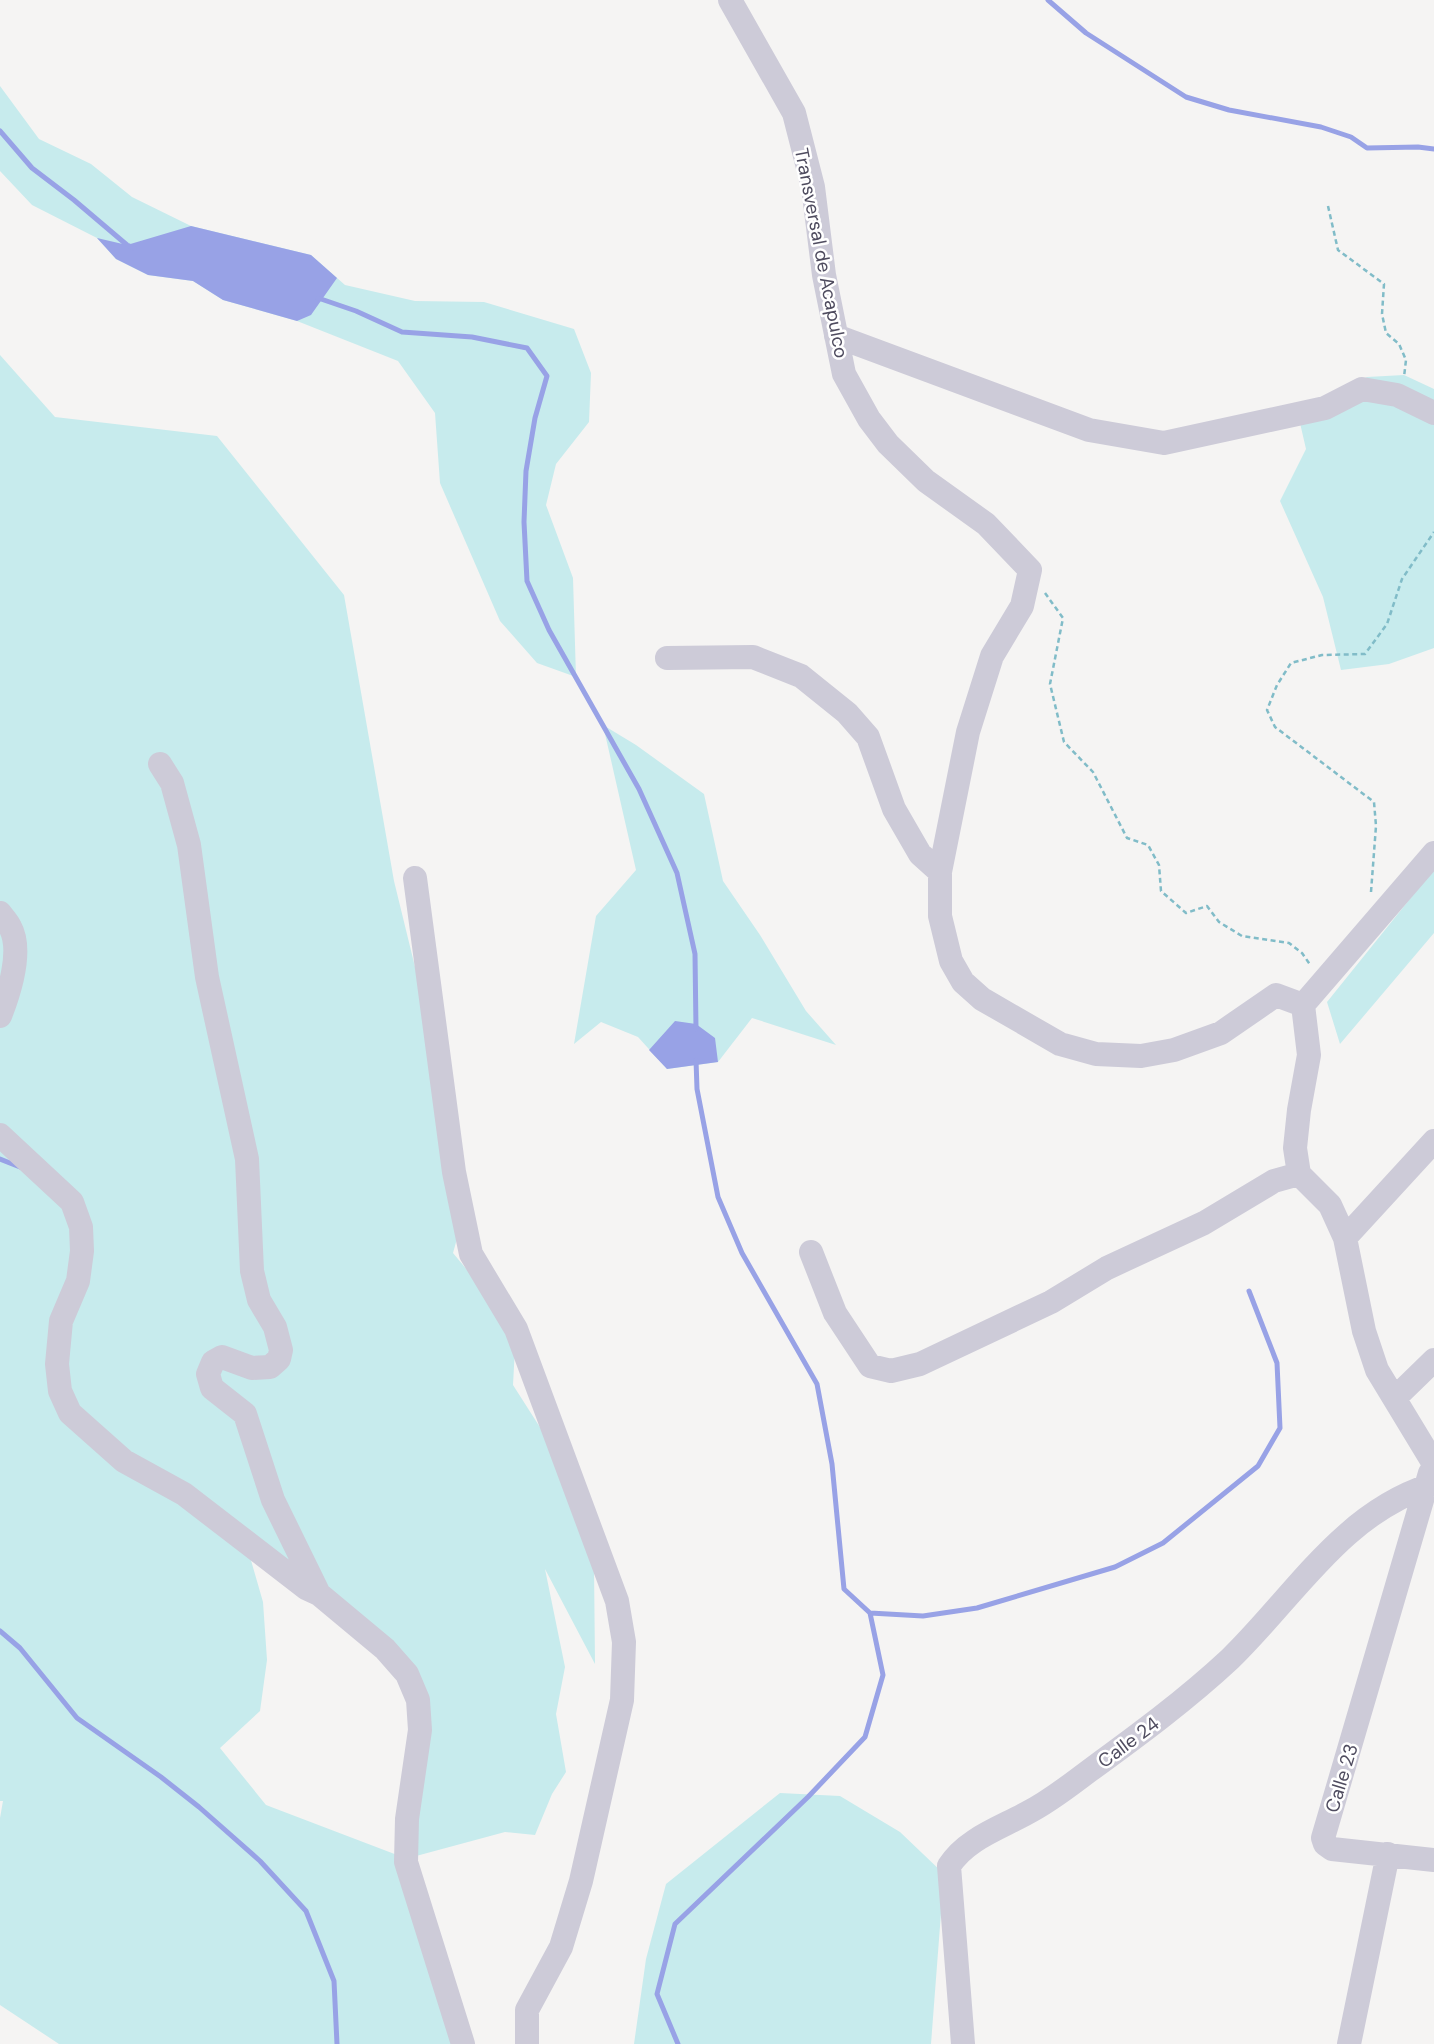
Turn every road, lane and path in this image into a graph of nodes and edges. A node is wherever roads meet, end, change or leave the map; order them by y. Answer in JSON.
{"nodes":[{"id":1,"x":730,"y":0,"type":"edge"},
{"id":2,"x":1328,"y":206,"type":"dead end"},
{"id":3,"x":836,"y":335,"type":"junction"},
{"id":4,"x":1397,"y":395,"type":"junction"},
{"id":5,"x":1434,"y":413,"type":"edge"},
{"id":6,"x":1434,"y":532,"type":"edge"},
{"id":7,"x":1030,"y":570,"type":"junction"},
{"id":8,"x":667,"y":658,"type":"dead end"},
{"id":9,"x":160,"y":764,"type":"dead end"},
{"id":10,"x":1434,"y":853,"type":"edge"},
{"id":11,"x":940,"y":872,"type":"junction"},
{"id":12,"x":415,"y":878,"type":"dead end"},
{"id":13,"x":1370,"y":896,"type":"dead end"},
{"id":14,"x":0,"y":913,"type":"edge"},
{"id":15,"x":1314,"y":970,"type":"dead end"},
{"id":16,"x":1303,"y":1005,"type":"junction"},
{"id":17,"x":0,"y":1016,"type":"edge"},
{"id":18,"x":0,"y":1135,"type":"edge"},
{"id":19,"x":1434,"y":1141,"type":"edge"},
{"id":20,"x":1299,"y":1174,"type":"junction"},
{"id":21,"x":1345,"y":1238,"type":"junction"},
{"id":22,"x":811,"y":1252,"type":"dead end"},
{"id":23,"x":1434,"y":1360,"type":"edge"},
{"id":24,"x":1395,"y":1398,"type":"junction"},
{"id":25,"x":1431,"y":1471,"type":"edge"},
{"id":26,"x":319,"y":1594,"type":"junction"},
{"id":27,"x":1388,"y":1854,"type":"junction"},
{"id":28,"x":1434,"y":1860,"type":"edge"},
{"id":29,"x":463,"y":2044,"type":"edge"},
{"id":30,"x":527,"y":2044,"type":"edge"},
{"id":31,"x":962,"y":2044,"type":"edge"},
{"id":32,"x":1349,"y":2044,"type":"edge"}],
"edges":[{"from":1,"to":3,"type":"street","name":"Transversal de Acapulco"},
{"from":2,"to":4,"type":"path"},
{"from":3,"to":4,"type":"street"},
{"from":3,"to":7,"type":"street","name":"Transversal de Acapulco"},
{"from":4,"to":5,"type":"street"},
{"from":6,"to":13,"type":"path"},
{"from":7,"to":11,"type":"street"},
{"from":7,"to":15,"type":"path"},
{"from":8,"to":11,"type":"street"},
{"from":9,"to":26,"type":"street"},
{"from":10,"to":16,"type":"street"},
{"from":11,"to":16,"type":"street"},
{"from":12,"to":30,"type":"street"},
{"from":14,"to":17,"type":"street"},
{"from":16,"to":20,"type":"street"},
{"from":18,"to":26,"type":"street"},
{"from":19,"to":21,"type":"street"},
{"from":20,"to":21,"type":"street"},
{"from":20,"to":22,"type":"street"},
{"from":21,"to":24,"type":"street"},
{"from":23,"to":24,"type":"street"},
{"from":24,"to":25,"type":"street"},
{"from":25,"to":27,"type":"street","name":"Calle 23"},
{"from":25,"to":31,"type":"street","name":"Calle 24"},
{"from":26,"to":29,"type":"street"},
{"from":27,"to":28,"type":"street"},
{"from":27,"to":32,"type":"street"}]}
